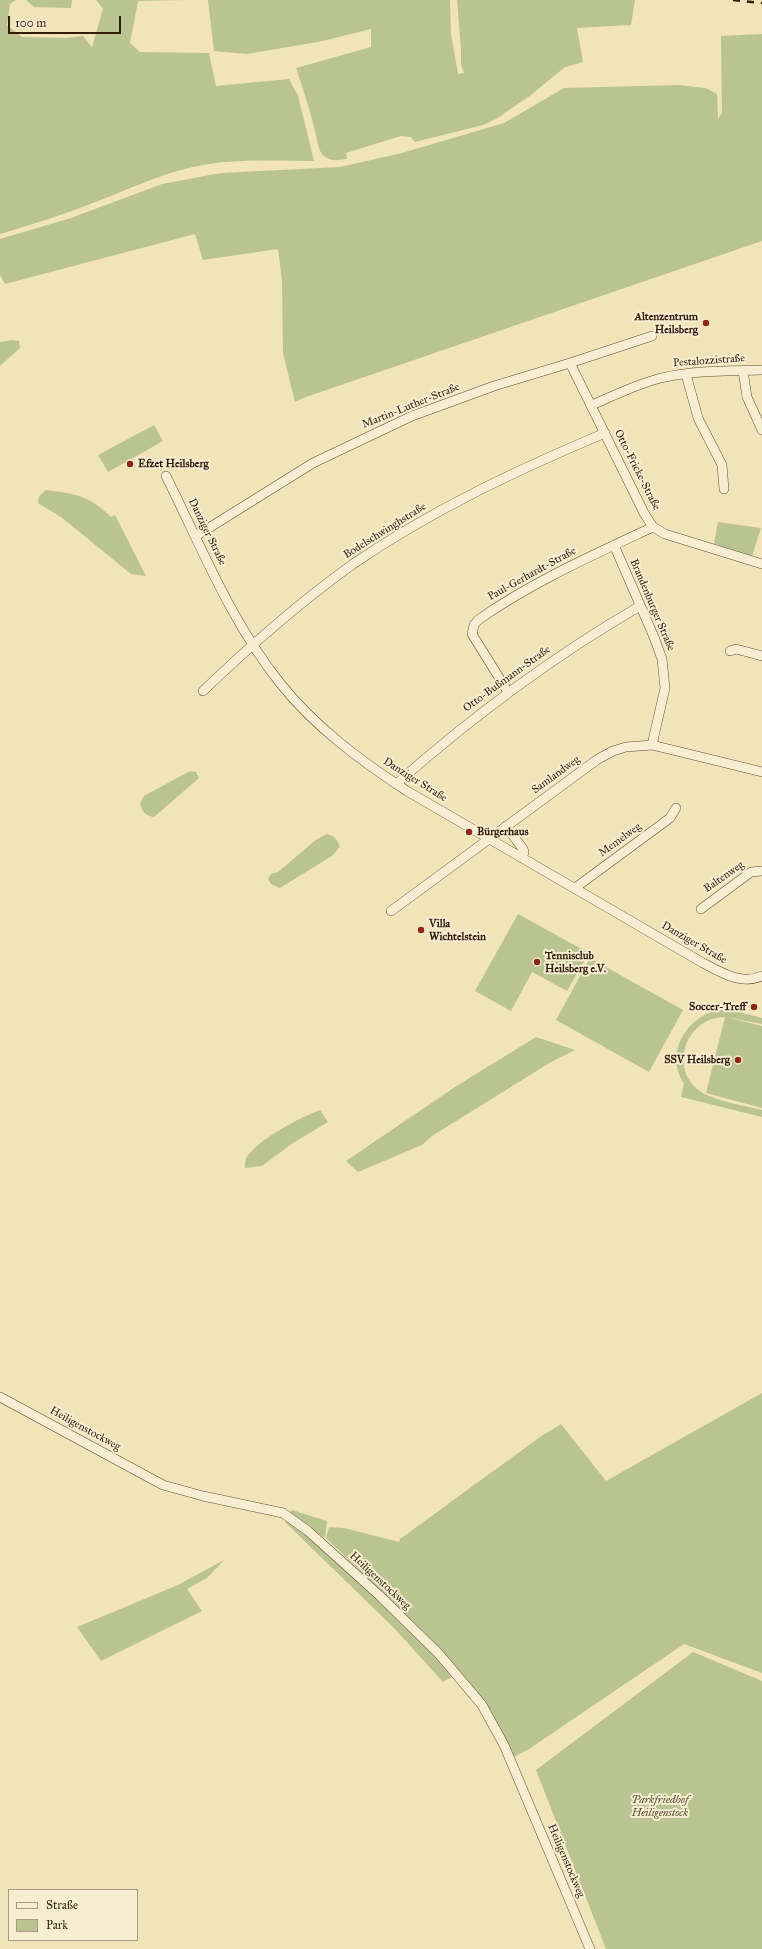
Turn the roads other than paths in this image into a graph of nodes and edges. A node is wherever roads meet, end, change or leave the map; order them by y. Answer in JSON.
{"nodes":[{"id":1,"x":652,"y":336,"type":"dead end"},
{"id":2,"x":570,"y":363,"type":"junction"},
{"id":3,"x":762,"y":370,"type":"edge"},
{"id":4,"x":743,"y":371,"type":"junction"},
{"id":5,"x":686,"y":374,"type":"junction"},
{"id":6,"x":592,"y":406,"type":"junction"},
{"id":7,"x":762,"y":430,"type":"edge"},
{"id":8,"x":605,"y":433,"type":"junction"},
{"id":9,"x":166,"y":476,"type":"dead end"},
{"id":10,"x":724,"y":489,"type":"dead end"},
{"id":11,"x":653,"y":527,"type":"junction"},
{"id":12,"x":196,"y":536,"type":"junction"},
{"id":13,"x":614,"y":545,"type":"junction"},
{"id":14,"x":761,"y":561,"type":"edge"},
{"id":15,"x":640,"y":606,"type":"junction"},
{"id":16,"x":252,"y":644,"type":"junction"},
{"id":17,"x":730,"y":651,"type":"dead end"},
{"id":18,"x":762,"y":656,"type":"edge"},
{"id":19,"x":203,"y":691,"type":"dead end"},
{"id":20,"x":508,"y":692,"type":"junction"},
{"id":21,"x":652,"y":745,"type":"junction"},
{"id":22,"x":762,"y":772,"type":"edge"},
{"id":23,"x":396,"y":784,"type":"junction"},
{"id":24,"x":676,"y":808,"type":"dead end"},
{"id":25,"x":506,"y":826,"type":"junction"},
{"id":26,"x":489,"y":839,"type":"junction"},
{"id":27,"x":522,"y":858,"type":"junction"},
{"id":28,"x":762,"y":871,"type":"edge"},
{"id":29,"x":575,"y":888,"type":"junction"},
{"id":30,"x":701,"y":909,"type":"dead end"},
{"id":31,"x":391,"y":911,"type":"dead end"},
{"id":32,"x":762,"y":976,"type":"edge"},
{"id":33,"x":0,"y":1397,"type":"edge"},
{"id":34,"x":590,"y":1949,"type":"edge"}],
"edges":[{"from":1,"to":2,"type":"street","name":"Martin-Luther-Straße"},
{"from":2,"to":6,"type":"street","name":"Otto-Fricke-Straße"},
{"from":2,"to":12,"type":"street","name":"Martin-Luther-Straße"},
{"from":3,"to":4,"type":"street","name":"Pestalozzistraße"},
{"from":4,"to":5,"type":"street","name":"Pestalozzistraße"},
{"from":4,"to":7,"type":"street"},
{"from":5,"to":6,"type":"street","name":"Pestalozzistraße"},
{"from":5,"to":10,"type":"street"},
{"from":6,"to":8,"type":"street","name":"Otto-Fricke-Straße"},
{"from":8,"to":11,"type":"street","name":"Otto-Fricke-Straße"},
{"from":8,"to":16,"type":"street","name":"Bodelschwinghstraße"},
{"from":9,"to":12,"type":"street","name":"Danziger Straße"},
{"from":11,"to":13,"type":"street","name":"Paul-Gerhardt-Straße"},
{"from":11,"to":14,"type":"street","name":"Otto-Fricke-Straße"},
{"from":12,"to":16,"type":"street","name":"Danziger Straße"},
{"from":13,"to":15,"type":"street","name":"Brandenburger Straße"},
{"from":13,"to":20,"type":"street","name":"Paul-Gerhardt-Straße"},
{"from":15,"to":20,"type":"street","name":"Otto-Bußmann-Straße"},
{"from":15,"to":21,"type":"street","name":"Brandenburger Straße"},
{"from":16,"to":19,"type":"street","name":"Bodelschwinghstraße"},
{"from":16,"to":23,"type":"street","name":"Danziger Straße"},
{"from":17,"to":18,"type":"street"},
{"from":20,"to":23,"type":"street","name":"Otto-Bußmann-Straße"},
{"from":21,"to":22,"type":"street","name":"Samlandweg"},
{"from":21,"to":25,"type":"street","name":"Samlandweg"},
{"from":23,"to":26,"type":"street","name":"Danziger Straße"},
{"from":24,"to":29,"type":"street","name":"Memelweg"},
{"from":25,"to":26,"type":"street","name":"Samlandweg"},
{"from":25,"to":27,"type":"street"},
{"from":26,"to":27,"type":"street","name":"Danziger Straße"},
{"from":26,"to":31,"type":"street","name":"Samlandweg"},
{"from":27,"to":29,"type":"street","name":"Danziger Straße"},
{"from":28,"to":30,"type":"street","name":"Baltenweg"},
{"from":29,"to":32,"type":"street","name":"Danziger Straße"},
{"from":33,"to":34,"type":"street","name":"Heiligenstockweg"}]}
